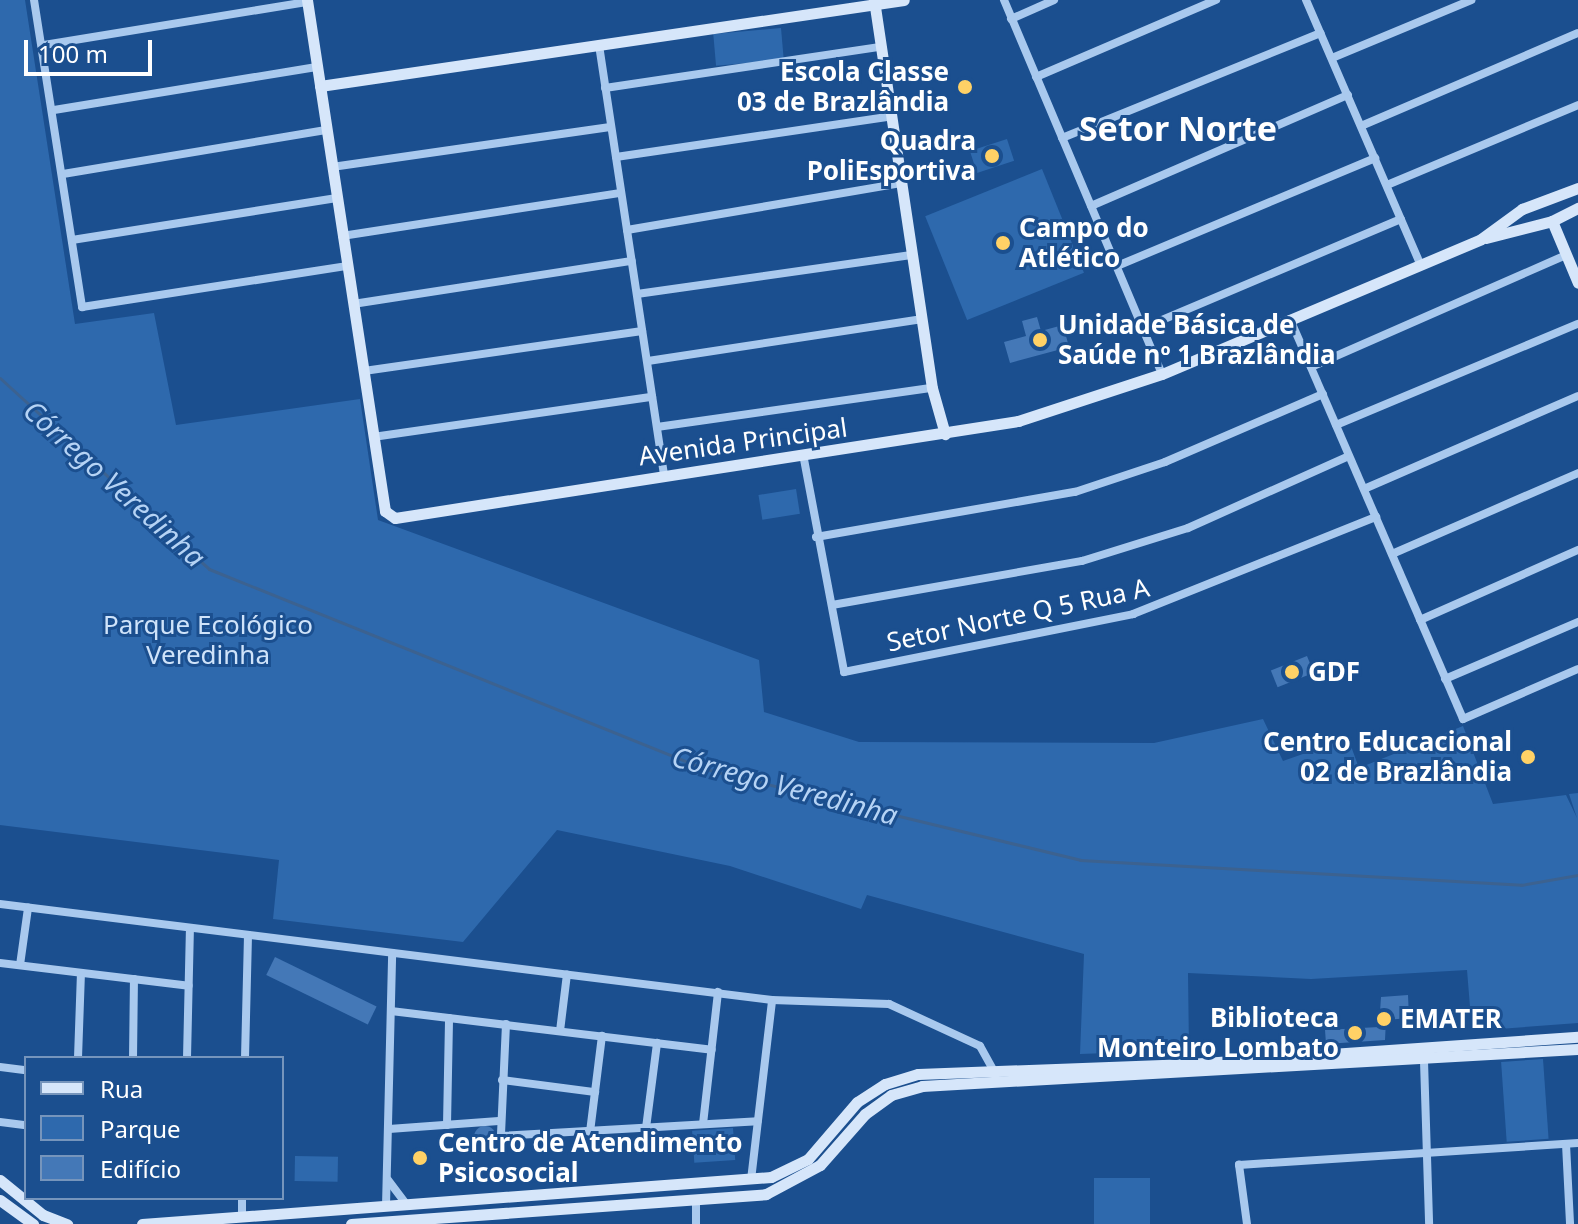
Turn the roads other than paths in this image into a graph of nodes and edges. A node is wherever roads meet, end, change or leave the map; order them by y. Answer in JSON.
{"nodes":[{"id":1,"x":34,"y":0,"type":"edge"},
{"id":2,"x":904,"y":0,"type":"edge"},
{"id":3,"x":1004,"y":0,"type":"edge"},
{"id":4,"x":1054,"y":0,"type":"edge"},
{"id":5,"x":1216,"y":0,"type":"edge"},
{"id":6,"x":1306,"y":0,"type":"edge"},
{"id":7,"x":1471,"y":0,"type":"edge"},
{"id":8,"x":307,"y":1,"type":"edge"},
{"id":9,"x":874,"y":2,"type":"edge"},
{"id":10,"x":1011,"y":19,"type":"junction"},
{"id":11,"x":1321,"y":33,"type":"junction"},
{"id":12,"x":1578,"y":33,"type":"edge"},
{"id":13,"x":44,"y":45,"type":"junction"},
{"id":14,"x":599,"y":45,"type":"junction"},
{"id":15,"x":880,"y":47,"type":"junction"},
{"id":16,"x":1332,"y":58,"type":"junction"},
{"id":17,"x":317,"y":67,"type":"junction"},
{"id":18,"x":1036,"y":77,"type":"junction"},
{"id":19,"x":320,"y":86,"type":"junction"},
{"id":20,"x":605,"y":88,"type":"junction"},
{"id":21,"x":1348,"y":95,"type":"junction"},
{"id":22,"x":1578,"y":105,"type":"edge"},
{"id":23,"x":54,"y":110,"type":"junction"},
{"id":24,"x":892,"y":116,"type":"junction"},
{"id":25,"x":1361,"y":126,"type":"junction"},
{"id":26,"x":610,"y":127,"type":"junction"},
{"id":27,"x":327,"y":130,"type":"junction"},
{"id":28,"x":1062,"y":138,"type":"junction"},
{"id":29,"x":616,"y":157,"type":"junction"},
{"id":30,"x":1375,"y":158,"type":"junction"},
{"id":31,"x":332,"y":167,"type":"junction"},
{"id":32,"x":63,"y":174,"type":"junction"},
{"id":33,"x":901,"y":183,"type":"junction"},
{"id":34,"x":1387,"y":185,"type":"junction"},
{"id":35,"x":1575,"y":191,"type":"edge"},
{"id":36,"x":621,"y":193,"type":"junction"},
{"id":37,"x":337,"y":198,"type":"junction"},
{"id":38,"x":1091,"y":206,"type":"junction"},
{"id":39,"x":1578,"y":208,"type":"edge"},
{"id":40,"x":1522,"y":209,"type":"junction"},
{"id":41,"x":1401,"y":219,"type":"junction"},
{"id":42,"x":1552,"y":221,"type":"junction"},
{"id":43,"x":1531,"y":228,"type":"junction"},
{"id":44,"x":627,"y":230,"type":"junction"},
{"id":45,"x":342,"y":236,"type":"junction"},
{"id":46,"x":1481,"y":239,"type":"junction"},
{"id":47,"x":72,"y":240,"type":"junction"},
{"id":48,"x":911,"y":255,"type":"junction"},
{"id":49,"x":1566,"y":255,"type":"junction"},
{"id":50,"x":632,"y":261,"type":"junction"},
{"id":51,"x":1420,"y":264,"type":"junction"},
{"id":52,"x":346,"y":266,"type":"junction"},
{"id":53,"x":1117,"y":266,"type":"junction"},
{"id":54,"x":1578,"y":283,"type":"edge"},
{"id":55,"x":637,"y":294,"type":"junction"},
{"id":56,"x":353,"y":304,"type":"junction"},
{"id":57,"x":921,"y":319,"type":"junction"},
{"id":58,"x":1290,"y":319,"type":"junction"},
{"id":59,"x":1578,"y":324,"type":"edge"},
{"id":60,"x":1143,"y":328,"type":"junction"},
{"id":61,"x":642,"y":331,"type":"junction"},
{"id":62,"x":648,"y":361,"type":"junction"},
{"id":63,"x":1311,"y":367,"type":"junction"},
{"id":64,"x":364,"y":371,"type":"junction"},
{"id":65,"x":1162,"y":374,"type":"junction"},
{"id":66,"x":932,"y":388,"type":"junction"},
{"id":67,"x":1323,"y":394,"type":"junction"},
{"id":68,"x":1578,"y":396,"type":"edge"},
{"id":69,"x":652,"y":397,"type":"junction"},
{"id":70,"x":1336,"y":425,"type":"junction"},
{"id":71,"x":657,"y":427,"type":"junction"},
{"id":72,"x":945,"y":434,"type":"junction"},
{"id":73,"x":373,"y":437,"type":"junction"},
{"id":74,"x":803,"y":454,"type":"junction"},
{"id":75,"x":1349,"y":456,"type":"junction"},
{"id":76,"x":1578,"y":473,"type":"edge"},
{"id":77,"x":664,"y":475,"type":"junction"},
{"id":78,"x":1364,"y":489,"type":"junction"},
{"id":79,"x":1376,"y":517,"type":"junction"},
{"id":80,"x":816,"y":537,"type":"junction"},
{"id":81,"x":1578,"y":550,"type":"edge"},
{"id":82,"x":1392,"y":554,"type":"junction"},
{"id":83,"x":832,"y":605,"type":"junction"},
{"id":84,"x":1420,"y":620,"type":"junction"},
{"id":85,"x":1578,"y":622,"type":"edge"},
{"id":86,"x":1578,"y":669,"type":"edge"},
{"id":87,"x":1445,"y":679,"type":"junction"},
{"id":88,"x":0,"y":904,"type":"edge"},
{"id":89,"x":28,"y":908,"type":"junction"},
{"id":90,"x":190,"y":928,"type":"junction"},
{"id":91,"x":248,"y":935,"type":"junction"},
{"id":92,"x":392,"y":953,"type":"junction"},
{"id":93,"x":0,"y":963,"type":"edge"},
{"id":94,"x":20,"y":965,"type":"junction"},
{"id":95,"x":81,"y":973,"type":"junction"},
{"id":96,"x":567,"y":974,"type":"junction"},
{"id":97,"x":134,"y":979,"type":"junction"},
{"id":98,"x":189,"y":986,"type":"junction"},
{"id":99,"x":718,"y":992,"type":"junction"},
{"id":100,"x":772,"y":1000,"type":"junction"},
{"id":101,"x":391,"y":1011,"type":"junction"},
{"id":102,"x":449,"y":1018,"type":"junction"},
{"id":103,"x":506,"y":1024,"type":"junction"},
{"id":104,"x":560,"y":1031,"type":"junction"},
{"id":105,"x":602,"y":1036,"type":"junction"},
{"id":106,"x":1578,"y":1037,"type":"edge"},
{"id":107,"x":1517,"y":1040,"type":"junction"},
{"id":108,"x":657,"y":1043,"type":"junction"},
{"id":109,"x":1536,"y":1045,"type":"junction"},
{"id":110,"x":1578,"y":1049,"type":"edge"},
{"id":111,"x":712,"y":1050,"type":"junction"},
{"id":112,"x":1518,"y":1053,"type":"junction"},
{"id":113,"x":78,"y":1056,"type":"edge"},
{"id":114,"x":133,"y":1056,"type":"edge"},
{"id":115,"x":187,"y":1056,"type":"edge"},
{"id":116,"x":245,"y":1056,"type":"edge"},
{"id":117,"x":1424,"y":1061,"type":"junction"},
{"id":118,"x":0,"y":1067,"type":"edge"},
{"id":119,"x":1189,"y":1069,"type":"junction"},
{"id":120,"x":24,"y":1070,"type":"edge"},
{"id":121,"x":994,"y":1071,"type":"junction"},
{"id":122,"x":502,"y":1080,"type":"junction"},
{"id":123,"x":595,"y":1092,"type":"junction"},
{"id":124,"x":499,"y":1121,"type":"junction"},
{"id":125,"x":758,"y":1121,"type":"junction"},
{"id":126,"x":0,"y":1122,"type":"edge"},
{"id":127,"x":703,"y":1124,"type":"junction"},
{"id":128,"x":24,"y":1125,"type":"edge"},
{"id":129,"x":447,"y":1125,"type":"junction"},
{"id":130,"x":646,"y":1128,"type":"junction"},
{"id":131,"x":389,"y":1129,"type":"junction"},
{"id":132,"x":590,"y":1132,"type":"junction"},
{"id":133,"x":1578,"y":1143,"type":"edge"},
{"id":134,"x":1566,"y":1144,"type":"junction"},
{"id":135,"x":1428,"y":1153,"type":"junction"},
{"id":136,"x":803,"y":1170,"type":"junction"},
{"id":137,"x":0,"y":1180,"type":"edge"},
{"id":138,"x":388,"y":1180,"type":"junction"},
{"id":139,"x":750,"y":1180,"type":"junction"},
{"id":140,"x":734,"y":1181,"type":"junction"},
{"id":141,"x":614,"y":1190,"type":"junction"},
{"id":142,"x":590,"y":1191,"type":"junction"},
{"id":143,"x":751,"y":1195,"type":"junction"},
{"id":144,"x":734,"y":1197,"type":"junction"},
{"id":145,"x":485,"y":1199,"type":"junction"},
{"id":146,"x":0,"y":1200,"type":"edge"},
{"id":147,"x":24,"y":1200,"type":"edge"},
{"id":148,"x":25,"y":1200,"type":"edge"},
{"id":149,"x":242,"y":1200,"type":"edge"},
{"id":150,"x":696,"y":1201,"type":"junction"},
{"id":151,"x":407,"y":1205,"type":"junction"},
{"id":152,"x":386,"y":1206,"type":"junction"},
{"id":153,"x":614,"y":1206,"type":"junction"},
{"id":154,"x":591,"y":1208,"type":"junction"},
{"id":155,"x":485,"y":1215,"type":"junction"},
{"id":156,"x":242,"y":1217,"type":"junction"},
{"id":157,"x":472,"y":1220,"type":"edge"},
{"id":158,"x":200,"y":1222,"type":"edge"},
{"id":159,"x":182,"y":1223,"type":"edge"},
{"id":160,"x":33,"y":1224,"type":"edge"},
{"id":161,"x":67,"y":1224,"type":"edge"},
{"id":162,"x":142,"y":1224,"type":"edge"},
{"id":163,"x":351,"y":1224,"type":"edge"},
{"id":164,"x":696,"y":1224,"type":"edge"},
{"id":165,"x":1247,"y":1224,"type":"edge"},
{"id":166,"x":1429,"y":1224,"type":"edge"},
{"id":167,"x":1570,"y":1224,"type":"edge"}],
"edges":[{"from":1,"to":13,"type":"street"},
{"from":2,"to":9,"type":"street"},
{"from":3,"to":10,"type":"street"},
{"from":4,"to":10,"type":"street"},
{"from":5,"to":18,"type":"street"},
{"from":6,"to":11,"type":"street"},
{"from":7,"to":16,"type":"street"},
{"from":8,"to":13,"type":"street"},
{"from":8,"to":17,"type":"street","name":"Avenida Principal"},
{"from":9,"to":14,"type":"street"},
{"from":9,"to":15,"type":"street"},
{"from":10,"to":18,"type":"street"},
{"from":11,"to":16,"type":"street"},
{"from":11,"to":28,"type":"street"},
{"from":12,"to":25,"type":"street"},
{"from":13,"to":23,"type":"street"},
{"from":14,"to":19,"type":"street"},
{"from":14,"to":20,"type":"street"},
{"from":15,"to":20,"type":"street"},
{"from":15,"to":24,"type":"street"},
{"from":16,"to":21,"type":"street"},
{"from":17,"to":19,"type":"street","name":"Avenida Principal"},
{"from":17,"to":23,"type":"street"},
{"from":18,"to":28,"type":"street"},
{"from":19,"to":27,"type":"street","name":"Avenida Principal"},
{"from":20,"to":26,"type":"street"},
{"from":21,"to":25,"type":"street"},
{"from":21,"to":38,"type":"street"},
{"from":22,"to":34,"type":"street"},
{"from":23,"to":32,"type":"street"},
{"from":24,"to":29,"type":"street"},
{"from":24,"to":33,"type":"street"},
{"from":25,"to":30,"type":"street"},
{"from":26,"to":29,"type":"street"},
{"from":26,"to":31,"type":"street"},
{"from":27,"to":31,"type":"street","name":"Avenida Principal"},
{"from":27,"to":32,"type":"street"},
{"from":28,"to":38,"type":"street"},
{"from":29,"to":36,"type":"street"},
{"from":30,"to":34,"type":"street"},
{"from":30,"to":53,"type":"street"},
{"from":31,"to":37,"type":"street","name":"Avenida Principal"},
{"from":32,"to":47,"type":"street"},
{"from":33,"to":44,"type":"street"},
{"from":33,"to":48,"type":"street"},
{"from":34,"to":41,"type":"street"},
{"from":35,"to":40,"type":"street","name":"Avenida Principal"},
{"from":36,"to":44,"type":"street"},
{"from":36,"to":45,"type":"street"},
{"from":37,"to":45,"type":"street","name":"Avenida Principal"},
{"from":37,"to":47,"type":"street"},
{"from":38,"to":53,"type":"street"},
{"from":39,"to":42,"type":"street"},
{"from":40,"to":43,"type":"street"},
{"from":40,"to":46,"type":"street","name":"Avenida Principal"},
{"from":41,"to":51,"type":"street"},
{"from":41,"to":60,"type":"street"},
{"from":42,"to":43,"type":"street"},
{"from":42,"to":49,"type":"street"},
{"from":43,"to":46,"type":"street"},
{"from":44,"to":50,"type":"street"},
{"from":45,"to":52,"type":"street","name":"Avenida Principal"},
{"from":46,"to":51,"type":"street","name":"Avenida Principal"},
{"from":47,"to":52,"type":"street"},
{"from":48,"to":55,"type":"street"},
{"from":48,"to":57,"type":"street"},
{"from":49,"to":54,"type":"street"},
{"from":49,"to":63,"type":"street"},
{"from":50,"to":55,"type":"street"},
{"from":50,"to":56,"type":"street"},
{"from":51,"to":58,"type":"street","name":"Avenida Principal"},
{"from":52,"to":56,"type":"street","name":"Avenida Principal"},
{"from":53,"to":60,"type":"street"},
{"from":55,"to":61,"type":"street"},
{"from":56,"to":64,"type":"street","name":"Avenida Principal"},
{"from":57,"to":62,"type":"street"},
{"from":57,"to":66,"type":"street"},
{"from":58,"to":63,"type":"street"},
{"from":58,"to":65,"type":"street","name":"Avenida Principal"},
{"from":59,"to":70,"type":"street"},
{"from":60,"to":65,"type":"street"},
{"from":61,"to":62,"type":"street"},
{"from":61,"to":64,"type":"street"},
{"from":62,"to":69,"type":"street"},
{"from":63,"to":67,"type":"street"},
{"from":64,"to":73,"type":"street","name":"Avenida Principal"},
{"from":65,"to":72,"type":"street","name":"Avenida Principal"},
{"from":66,"to":71,"type":"street"},
{"from":66,"to":72,"type":"street"},
{"from":67,"to":70,"type":"street"},
{"from":67,"to":80,"type":"street"},
{"from":68,"to":78,"type":"street"},
{"from":69,"to":71,"type":"street"},
{"from":69,"to":73,"type":"street"},
{"from":70,"to":75,"type":"street"},
{"from":71,"to":77,"type":"street"},
{"from":72,"to":74,"type":"street","name":"Avenida Principal"},
{"from":73,"to":77,"type":"street","name":"Avenida Principal"},
{"from":74,"to":77,"type":"street","name":"Avenida Principal"},
{"from":74,"to":80,"type":"street"},
{"from":75,"to":78,"type":"street"},
{"from":75,"to":83,"type":"street"},
{"from":76,"to":82,"type":"street"},
{"from":78,"to":79,"type":"street"},
{"from":79,"to":82,"type":"street"},
{"from":79,"to":83,"type":"street","name":"Setor Norte Q 5 Rua A"},
{"from":80,"to":83,"type":"street"},
{"from":81,"to":84,"type":"street"},
{"from":82,"to":84,"type":"street"},
{"from":84,"to":87,"type":"street"},
{"from":85,"to":87,"type":"street"},
{"from":86,"to":87,"type":"street"},
{"from":88,"to":89,"type":"street"},
{"from":89,"to":90,"type":"street"},
{"from":89,"to":94,"type":"street"},
{"from":90,"to":91,"type":"street"},
{"from":90,"to":98,"type":"street"},
{"from":91,"to":92,"type":"street"},
{"from":91,"to":116,"type":"street"},
{"from":92,"to":96,"type":"street"},
{"from":92,"to":101,"type":"street"},
{"from":93,"to":94,"type":"street"},
{"from":94,"to":95,"type":"street"},
{"from":95,"to":97,"type":"street"},
{"from":95,"to":113,"type":"street"},
{"from":96,"to":99,"type":"street"},
{"from":96,"to":104,"type":"street"},
{"from":97,"to":98,"type":"street"},
{"from":97,"to":114,"type":"street"},
{"from":98,"to":115,"type":"street"},
{"from":99,"to":100,"type":"street"},
{"from":99,"to":111,"type":"street"},
{"from":100,"to":121,"type":"street"},
{"from":100,"to":125,"type":"street"},
{"from":101,"to":102,"type":"street"},
{"from":101,"to":131,"type":"street"},
{"from":102,"to":103,"type":"street"},
{"from":102,"to":129,"type":"street"},
{"from":103,"to":104,"type":"street"},
{"from":103,"to":122,"type":"street"},
{"from":104,"to":105,"type":"street"},
{"from":105,"to":108,"type":"street"},
{"from":105,"to":123,"type":"street"},
{"from":106,"to":109,"type":"street"},
{"from":107,"to":109,"type":"street"},
{"from":107,"to":112,"type":"street"},
{"from":107,"to":119,"type":"street"},
{"from":108,"to":111,"type":"street"},
{"from":108,"to":130,"type":"street"},
{"from":109,"to":110,"type":"street"},
{"from":109,"to":112,"type":"street"},
{"from":111,"to":127,"type":"street"},
{"from":112,"to":117,"type":"street"},
{"from":117,"to":119,"type":"street"},
{"from":117,"to":135,"type":"street"},
{"from":118,"to":120,"type":"street"},
{"from":119,"to":121,"type":"street"},
{"from":119,"to":136,"type":"street"},
{"from":121,"to":136,"type":"street"},
{"from":122,"to":123,"type":"street"},
{"from":122,"to":124,"type":"street"},
{"from":123,"to":132,"type":"street"},
{"from":124,"to":129,"type":"street"},
{"from":124,"to":132,"type":"street"},
{"from":125,"to":127,"type":"street"},
{"from":125,"to":139,"type":"street"},
{"from":126,"to":128,"type":"street"},
{"from":127,"to":130,"type":"street"},
{"from":129,"to":131,"type":"street"},
{"from":130,"to":132,"type":"street"},
{"from":131,"to":138,"type":"street"},
{"from":133,"to":134,"type":"street"},
{"from":134,"to":135,"type":"street"},
{"from":134,"to":167,"type":"street"},
{"from":135,"to":165,"type":"street"},
{"from":135,"to":166,"type":"street"},
{"from":136,"to":139,"type":"street"},
{"from":136,"to":143,"type":"street"},
{"from":137,"to":147,"type":"street"},
{"from":138,"to":151,"type":"street"},
{"from":138,"to":152,"type":"street"},
{"from":139,"to":140,"type":"street"},
{"from":139,"to":143,"type":"street"},
{"from":140,"to":141,"type":"street"},
{"from":140,"to":144,"type":"street"},
{"from":141,"to":142,"type":"street"},
{"from":141,"to":153,"type":"street"},
{"from":142,"to":145,"type":"street"},
{"from":142,"to":154,"type":"street"},
{"from":143,"to":144,"type":"street"},
{"from":144,"to":150,"type":"street"},
{"from":145,"to":151,"type":"street"},
{"from":145,"to":155,"type":"street"},
{"from":146,"to":160,"type":"street"},
{"from":148,"to":161,"type":"street"},
{"from":149,"to":156,"type":"street"},
{"from":150,"to":153,"type":"street"},
{"from":150,"to":164,"type":"street"},
{"from":151,"to":152,"type":"street"},
{"from":152,"to":156,"type":"street"},
{"from":153,"to":154,"type":"street"},
{"from":154,"to":155,"type":"street"},
{"from":155,"to":157,"type":"street"},
{"from":156,"to":158,"type":"street"},
{"from":157,"to":163,"type":"street"},
{"from":158,"to":159,"type":"street"},
{"from":159,"to":162,"type":"street"}]}
